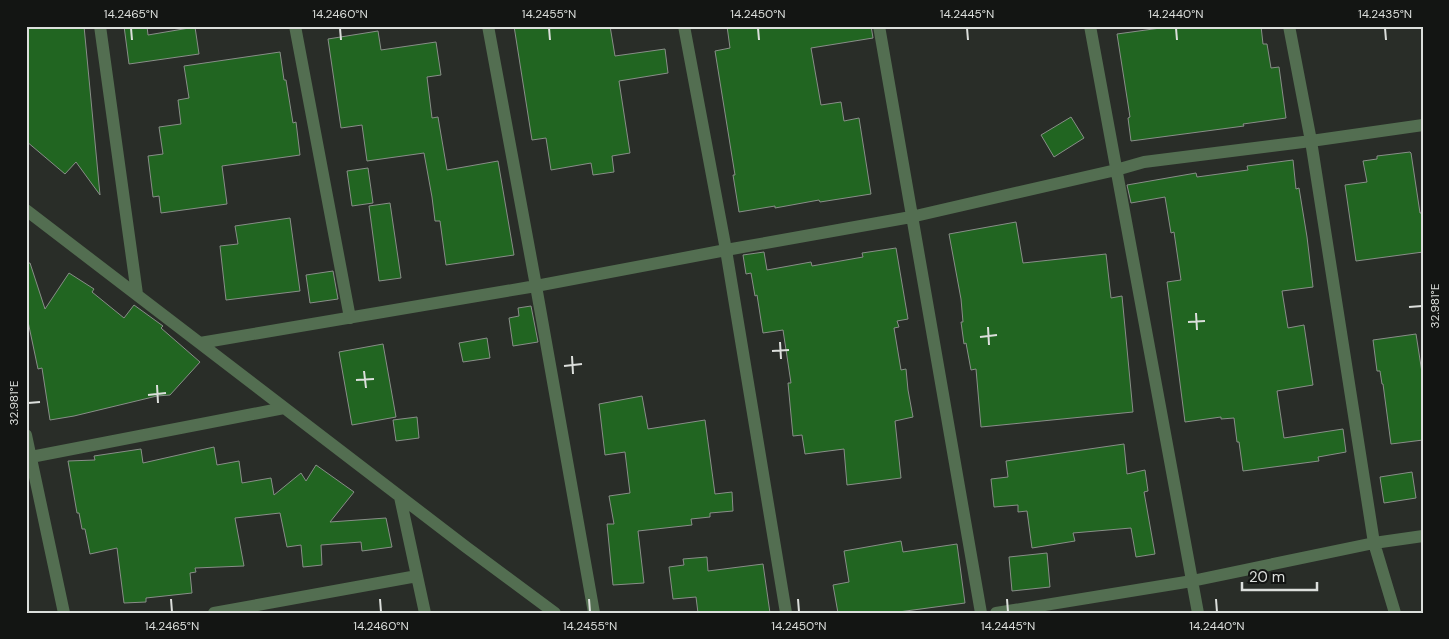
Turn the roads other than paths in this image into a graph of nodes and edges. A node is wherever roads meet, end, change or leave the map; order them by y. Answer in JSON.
{"nodes":[{"id":1,"x":100,"y":26,"type":"edge"},
{"id":2,"x":295,"y":26,"type":"edge"},
{"id":3,"x":488,"y":26,"type":"edge"},
{"id":4,"x":684,"y":26,"type":"edge"},
{"id":5,"x":879,"y":26,"type":"edge"},
{"id":6,"x":1090,"y":26,"type":"edge"},
{"id":7,"x":1289,"y":26,"type":"edge"},
{"id":8,"x":1423,"y":125,"type":"edge"},
{"id":9,"x":1311,"y":141,"type":"junction"},
{"id":10,"x":1116,"y":170,"type":"junction"},
{"id":11,"x":26,"y":210,"type":"edge"},
{"id":12,"x":911,"y":217,"type":"junction"},
{"id":13,"x":726,"y":250,"type":"junction"},
{"id":14,"x":536,"y":286,"type":"junction"},
{"id":15,"x":137,"y":294,"type":"junction"},
{"id":16,"x":350,"y":318,"type":"junction"},
{"id":17,"x":200,"y":343,"type":"junction"},
{"id":18,"x":284,"y":408,"type":"junction"},
{"id":19,"x":26,"y":435,"type":"edge"},
{"id":20,"x":31,"y":457,"type":"junction"},
{"id":21,"x":400,"y":497,"type":"junction"},
{"id":22,"x":1423,"y":536,"type":"edge"},
{"id":23,"x":1374,"y":543,"type":"junction"},
{"id":24,"x":417,"y":576,"type":"junction"},
{"id":25,"x":1192,"y":581,"type":"junction"},
{"id":26,"x":64,"y":613,"type":"edge"},
{"id":27,"x":214,"y":613,"type":"edge"},
{"id":28,"x":425,"y":613,"type":"edge"},
{"id":29,"x":555,"y":613,"type":"edge"},
{"id":30,"x":594,"y":613,"type":"edge"},
{"id":31,"x":786,"y":613,"type":"edge"},
{"id":32,"x":981,"y":613,"type":"edge"},
{"id":33,"x":996,"y":613,"type":"edge"},
{"id":34,"x":1198,"y":613,"type":"edge"},
{"id":35,"x":1395,"y":613,"type":"edge"}],
"edges":[{"from":1,"to":15,"type":"street"},
{"from":2,"to":16,"type":"street"},
{"from":3,"to":14,"type":"street"},
{"from":4,"to":13,"type":"street"},
{"from":5,"to":12,"type":"street"},
{"from":6,"to":10,"type":"street"},
{"from":7,"to":9,"type":"street"},
{"from":8,"to":9,"type":"street"},
{"from":9,"to":10,"type":"street"},
{"from":9,"to":23,"type":"street"},
{"from":10,"to":12,"type":"street"},
{"from":10,"to":25,"type":"street"},
{"from":11,"to":15,"type":"street"},
{"from":12,"to":13,"type":"street"},
{"from":12,"to":32,"type":"street"},
{"from":13,"to":14,"type":"street"},
{"from":13,"to":31,"type":"street"},
{"from":14,"to":16,"type":"street"},
{"from":14,"to":30,"type":"street"},
{"from":15,"to":17,"type":"street"},
{"from":16,"to":17,"type":"street"},
{"from":17,"to":18,"type":"street"},
{"from":18,"to":20,"type":"street"},
{"from":18,"to":21,"type":"street"},
{"from":19,"to":20,"type":"street"},
{"from":20,"to":26,"type":"street"},
{"from":21,"to":24,"type":"street"},
{"from":21,"to":29,"type":"street"},
{"from":22,"to":23,"type":"street"},
{"from":23,"to":25,"type":"street"},
{"from":23,"to":35,"type":"street"},
{"from":24,"to":27,"type":"street"},
{"from":24,"to":28,"type":"street"},
{"from":25,"to":33,"type":"street"},
{"from":25,"to":34,"type":"street"}]}
